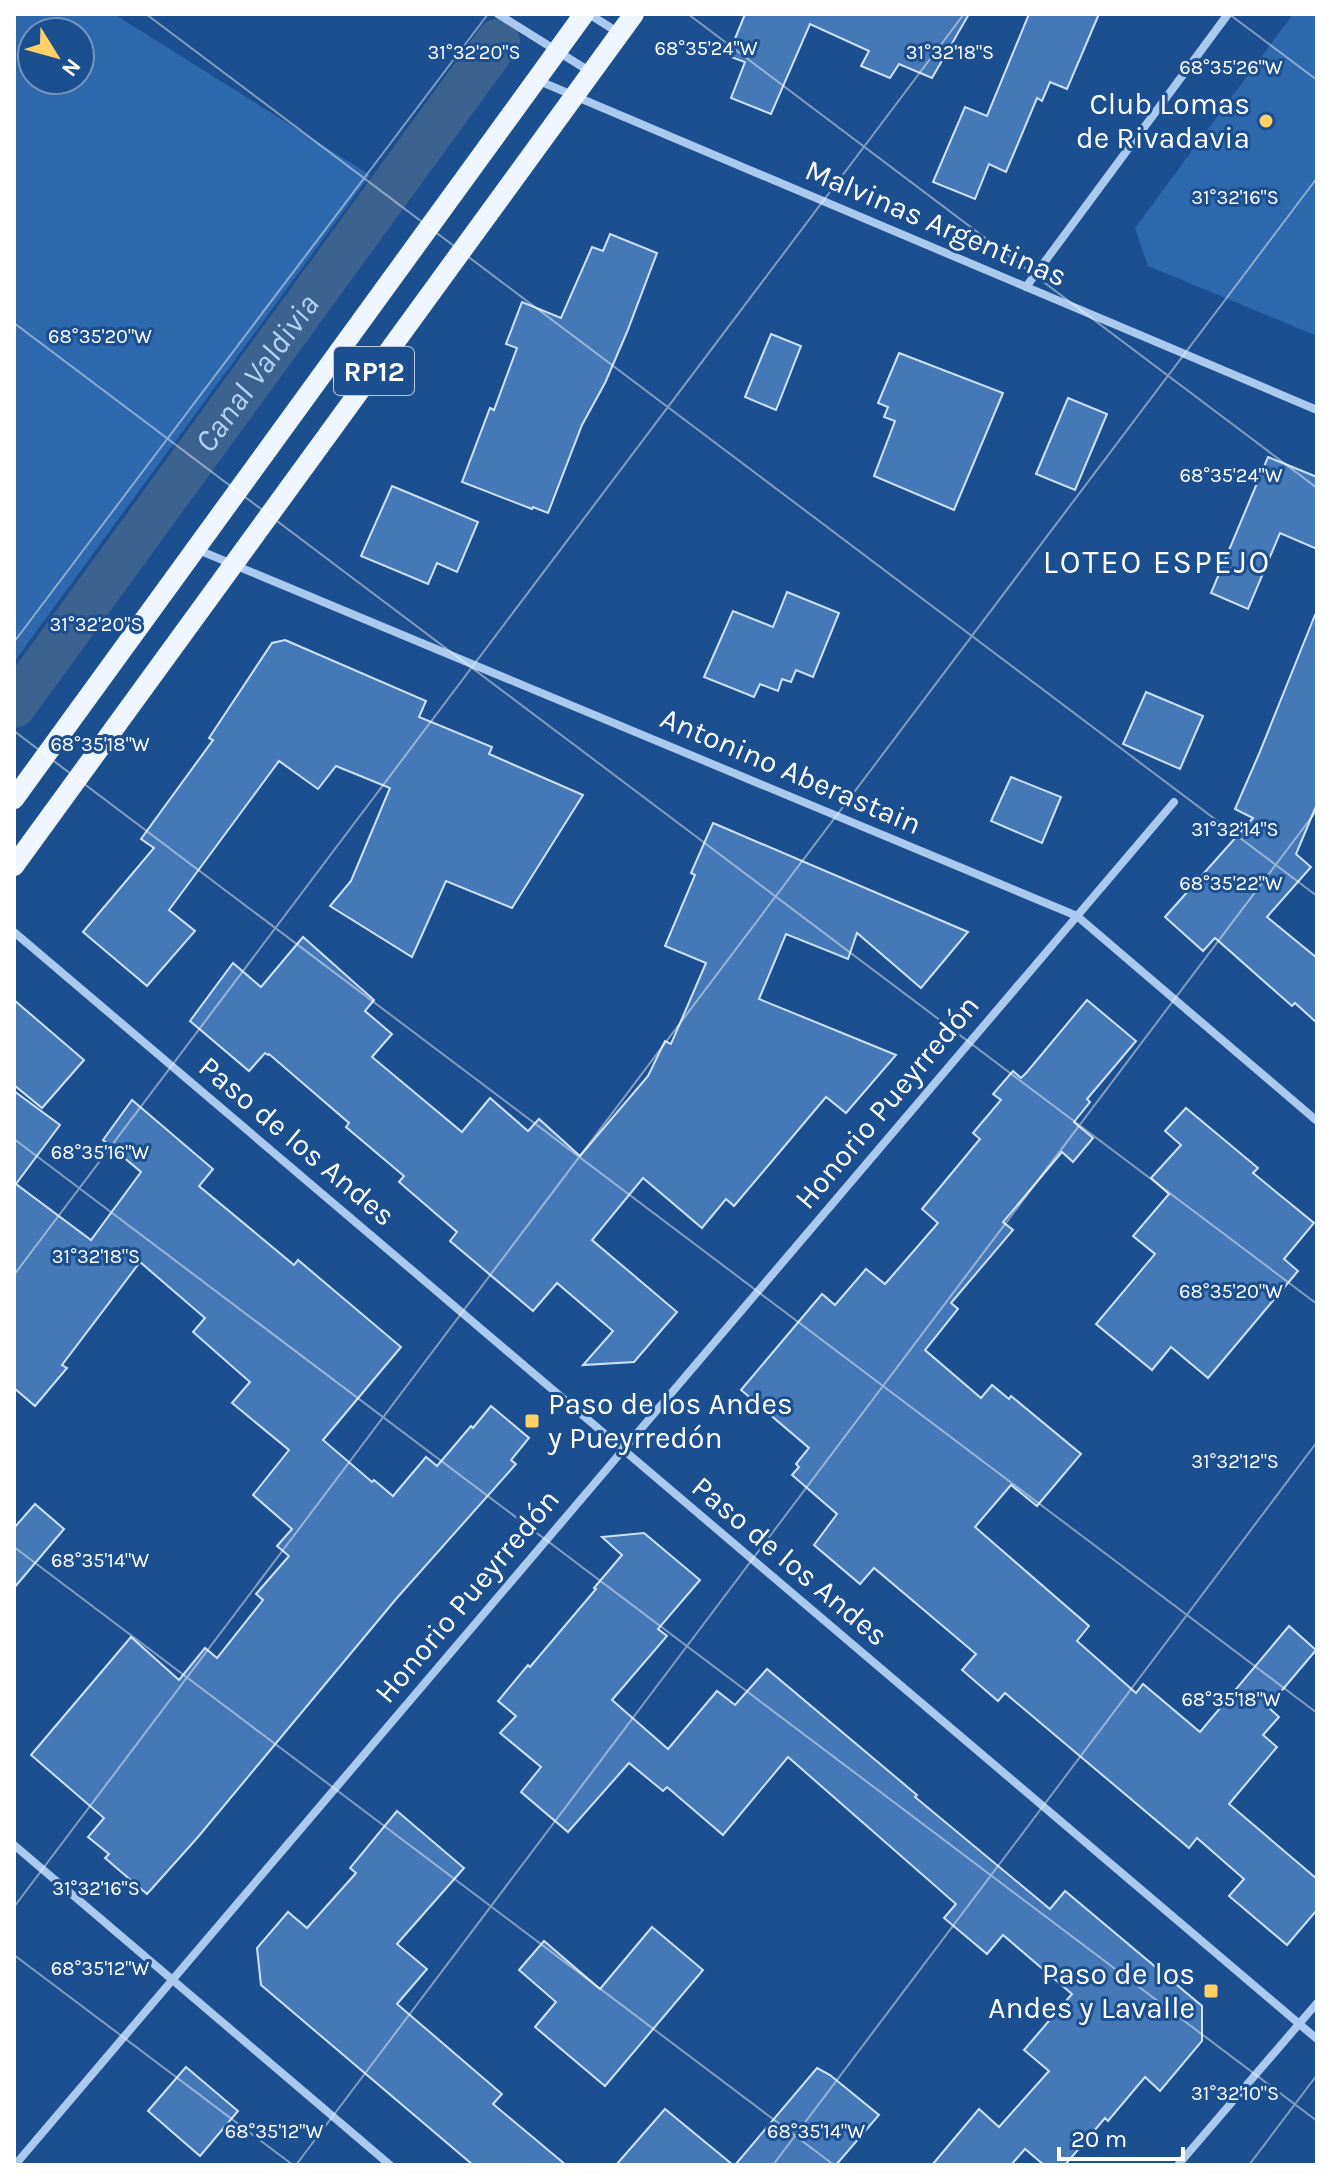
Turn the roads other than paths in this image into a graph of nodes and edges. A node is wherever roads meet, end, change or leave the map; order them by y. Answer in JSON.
{"nodes":[{"id":1,"x":499,"y":14,"type":"edge"},
{"id":2,"x":586,"y":14,"type":"edge"},
{"id":3,"x":634,"y":14,"type":"edge"},
{"id":4,"x":1228,"y":14,"type":"edge"},
{"id":5,"x":620,"y":33,"type":"junction"},
{"id":6,"x":557,"y":51,"type":"junction"},
{"id":7,"x":591,"y":73,"type":"junction"},
{"id":8,"x":536,"y":80,"type":"junction"},
{"id":9,"x":573,"y":97,"type":"junction"},
{"id":10,"x":1026,"y":287,"type":"junction"},
{"id":11,"x":1317,"y":410,"type":"edge"},
{"id":12,"x":195,"y":549,"type":"junction"},
{"id":13,"x":233,"y":565,"type":"junction"},
{"id":14,"x":14,"y":799,"type":"edge"},
{"id":15,"x":1174,"y":802,"type":"dead end"},
{"id":16,"x":14,"y":866,"type":"edge"},
{"id":17,"x":1077,"y":916,"type":"junction"},
{"id":18,"x":14,"y":932,"type":"edge"},
{"id":19,"x":1317,"y":1121,"type":"edge"},
{"id":20,"x":623,"y":1450,"type":"junction"},
{"id":21,"x":14,"y":1845,"type":"edge"},
{"id":22,"x":172,"y":1980,"type":"junction"},
{"id":23,"x":1317,"y":2003,"type":"edge"},
{"id":24,"x":1300,"y":2024,"type":"junction"},
{"id":25,"x":1317,"y":2039,"type":"edge"},
{"id":26,"x":15,"y":2165,"type":"edge"},
{"id":27,"x":390,"y":2165,"type":"edge"},
{"id":28,"x":1178,"y":2165,"type":"edge"}],
"edges":[{"from":1,"to":6,"type":"street"},
{"from":2,"to":5,"type":"street"},
{"from":2,"to":6,"type":"main road","number":"RP12"},
{"from":3,"to":5,"type":"main road","number":"RP12"},
{"from":4,"to":10,"type":"street"},
{"from":5,"to":7,"type":"main road","number":"RP12"},
{"from":6,"to":7,"type":"street"},
{"from":6,"to":8,"type":"main road","number":"RP12"},
{"from":7,"to":9,"type":"main road","number":"RP12"},
{"from":8,"to":9,"type":"street","name":"Malvinas Argentinas"},
{"from":8,"to":12,"type":"main road","number":"RP12"},
{"from":9,"to":10,"type":"street","name":"Malvinas Argentinas"},
{"from":9,"to":13,"type":"main road","number":"RP12"},
{"from":10,"to":11,"type":"street","name":"Malvinas Argentinas"},
{"from":12,"to":13,"type":"street","name":"Antonino Aberastain"},
{"from":12,"to":14,"type":"main road","number":"RP12"},
{"from":13,"to":16,"type":"main road","number":"RP12"},
{"from":13,"to":17,"type":"street","name":"Antonino Aberastain"},
{"from":15,"to":17,"type":"street","name":"Honorio Pueyrredón"},
{"from":17,"to":19,"type":"street","name":"Antonino Aberastain"},
{"from":17,"to":20,"type":"street","name":"Honorio Pueyrredón"},
{"from":18,"to":20,"type":"street","name":"Paso de los Andes"},
{"from":20,"to":22,"type":"street","name":"Honorio Pueyrredón"},
{"from":20,"to":24,"type":"street","name":"Paso de los Andes"},
{"from":21,"to":22,"type":"street"},
{"from":22,"to":26,"type":"street","name":"Honorio Pueyrredón"},
{"from":22,"to":27,"type":"street"},
{"from":23,"to":24,"type":"street"},
{"from":24,"to":25,"type":"street","name":"Paso de los Andes"},
{"from":24,"to":28,"type":"street"}]}
